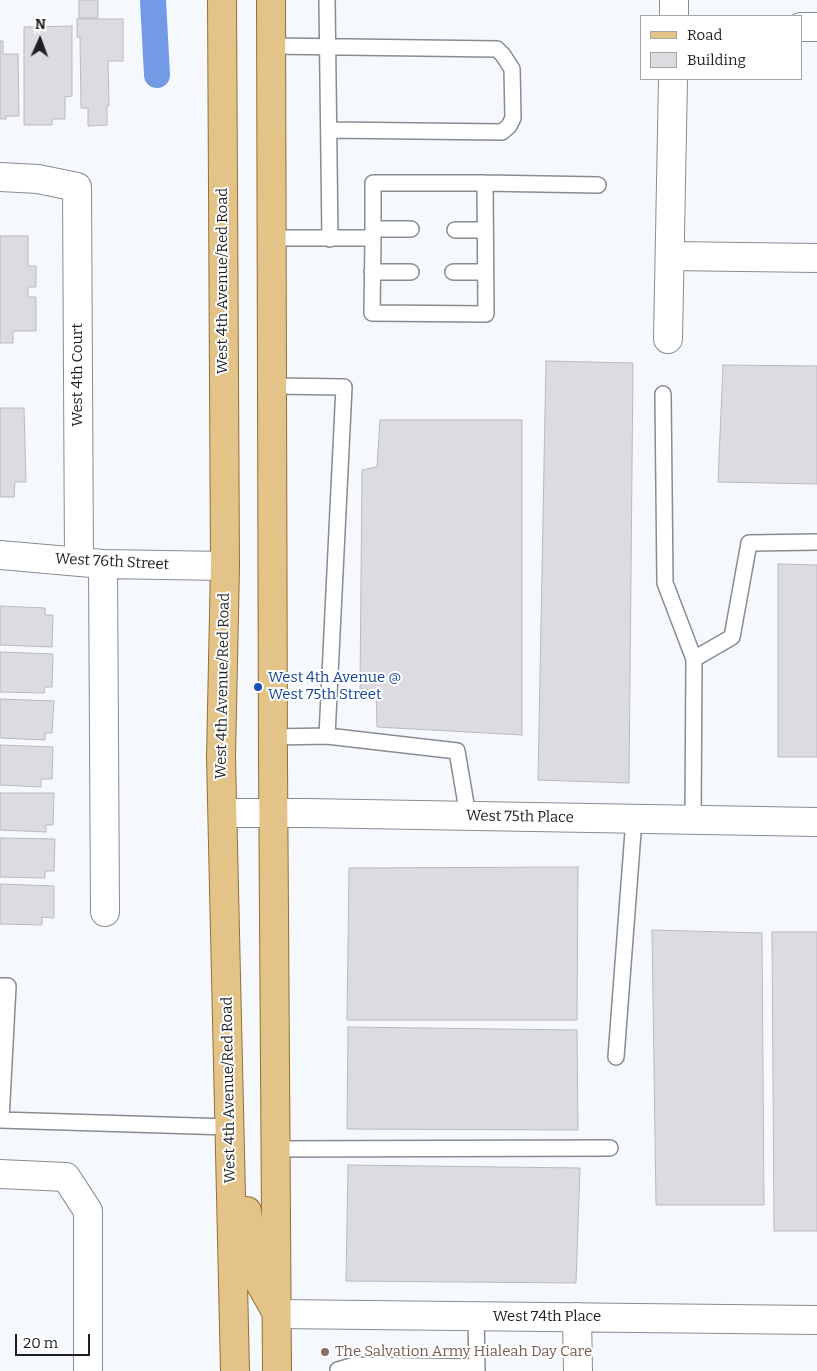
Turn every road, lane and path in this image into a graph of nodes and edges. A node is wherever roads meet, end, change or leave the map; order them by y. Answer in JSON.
{"nodes":[{"id":1,"x":222,"y":0,"type":"edge"},
{"id":2,"x":271,"y":0,"type":"edge"},
{"id":3,"x":327,"y":0,"type":"edge"},
{"id":4,"x":674,"y":0,"type":"edge"},
{"id":5,"x":674,"y":15,"type":"edge"},
{"id":6,"x":802,"y":27,"type":"edge"},
{"id":7,"x":817,"y":27,"type":"edge"},
{"id":8,"x":271,"y":46,"type":"junction"},
{"id":9,"x":328,"y":47,"type":"junction"},
{"id":10,"x":673,"y":80,"type":"edge"},
{"id":11,"x":329,"y":130,"type":"junction"},
{"id":12,"x":0,"y":178,"type":"edge"},
{"id":13,"x":485,"y":183,"type":"junction"},
{"id":14,"x":598,"y":185,"type":"dead end"},
{"id":15,"x":411,"y":229,"type":"dead end"},
{"id":16,"x":455,"y":230,"type":"dead end"},
{"id":17,"x":486,"y":230,"type":"junction"},
{"id":18,"x":373,"y":233,"type":"junction"},
{"id":19,"x":272,"y":238,"type":"junction"},
{"id":20,"x":330,"y":239,"type":"junction"},
{"id":21,"x":670,"y":256,"type":"junction"},
{"id":22,"x":817,"y":258,"type":"edge"},
{"id":23,"x":372,"y":272,"type":"junction"},
{"id":24,"x":411,"y":272,"type":"dead end"},
{"id":25,"x":453,"y":272,"type":"dead end"},
{"id":26,"x":485,"y":272,"type":"junction"},
{"id":27,"x":668,"y":339,"type":"dead end"},
{"id":28,"x":273,"y":386,"type":"junction"},
{"id":29,"x":663,"y":394,"type":"dead end"},
{"id":30,"x":817,"y":542,"type":"edge"},
{"id":31,"x":0,"y":556,"type":"edge"},
{"id":32,"x":91,"y":563,"type":"junction"},
{"id":33,"x":225,"y":566,"type":"junction"},
{"id":34,"x":694,"y":659,"type":"junction"},
{"id":35,"x":327,"y":736,"type":"junction"},
{"id":36,"x":274,"y":737,"type":"junction"},
{"id":37,"x":223,"y":813,"type":"junction"},
{"id":38,"x":274,"y":813,"type":"junction"},
{"id":39,"x":468,"y":816,"type":"junction"},
{"id":40,"x":634,"y":819,"type":"junction"},
{"id":41,"x":693,"y":819,"type":"junction"},
{"id":42,"x":817,"y":822,"type":"edge"},
{"id":43,"x":105,"y":912,"type":"dead end"},
{"id":44,"x":0,"y":986,"type":"edge"},
{"id":45,"x":616,"y":1057,"type":"dead end"},
{"id":46,"x":0,"y":1120,"type":"edge"},
{"id":47,"x":229,"y":1127,"type":"junction"},
{"id":48,"x":610,"y":1148,"type":"dead end"},
{"id":49,"x":276,"y":1149,"type":"junction"},
{"id":50,"x":0,"y":1174,"type":"edge"},
{"id":51,"x":277,"y":1314,"type":"junction"},
{"id":52,"x":476,"y":1316,"type":"junction"},
{"id":53,"x":577,"y":1317,"type":"junction"},
{"id":54,"x":817,"y":1320,"type":"edge"},
{"id":55,"x":477,"y":1369,"type":"edge"},
{"id":56,"x":88,"y":1371,"type":"edge"},
{"id":57,"x":235,"y":1371,"type":"edge"},
{"id":58,"x":277,"y":1371,"type":"edge"},
{"id":59,"x":338,"y":1371,"type":"edge"},
{"id":60,"x":578,"y":1371,"type":"edge"}],
"edges":[{"from":1,"to":33,"type":"main road","name":"West 4th Avenue/Red Road"},
{"from":2,"to":8,"type":"main road"},
{"from":3,"to":9,"type":"lane"},
{"from":4,"to":5,"type":"street"},
{"from":6,"to":7,"type":"street"},
{"from":8,"to":9,"type":"lane"},
{"from":8,"to":19,"type":"main road"},
{"from":9,"to":11,"type":"lane"},
{"from":9,"to":11,"type":"lane"},
{"from":10,"to":21,"type":"street"},
{"from":11,"to":20,"type":"lane"},
{"from":12,"to":32,"type":"street","name":"West 4th Court"},
{"from":13,"to":14,"type":"lane"},
{"from":13,"to":17,"type":"lane"},
{"from":13,"to":18,"type":"lane"},
{"from":15,"to":18,"type":"lane"},
{"from":16,"to":17,"type":"lane"},
{"from":17,"to":26,"type":"lane"},
{"from":18,"to":20,"type":"lane"},
{"from":18,"to":23,"type":"lane"},
{"from":19,"to":20,"type":"lane"},
{"from":19,"to":28,"type":"main road"},
{"from":21,"to":22,"type":"street"},
{"from":21,"to":27,"type":"street"},
{"from":23,"to":24,"type":"lane"},
{"from":23,"to":26,"type":"lane"},
{"from":25,"to":26,"type":"lane"},
{"from":28,"to":35,"type":"lane"},
{"from":28,"to":36,"type":"main road"},
{"from":29,"to":34,"type":"lane"},
{"from":30,"to":34,"type":"lane"},
{"from":31,"to":32,"type":"street","name":"West 76th Street"},
{"from":32,"to":33,"type":"street","name":"West 76th Street"},
{"from":32,"to":43,"type":"street","name":"West 4th Court"},
{"from":33,"to":37,"type":"main road","name":"West 4th Avenue/Red Road"},
{"from":34,"to":41,"type":"lane"},
{"from":35,"to":36,"type":"lane"},
{"from":35,"to":39,"type":"lane"},
{"from":36,"to":38,"type":"main road"},
{"from":37,"to":38,"type":"street","name":"West 75th Place"},
{"from":37,"to":47,"type":"main road","name":"West 4th Avenue/Red Road"},
{"from":38,"to":39,"type":"street","name":"West 75th Place"},
{"from":38,"to":49,"type":"main road"},
{"from":39,"to":40,"type":"street","name":"West 75th Place"},
{"from":40,"to":41,"type":"street","name":"West 75th Place"},
{"from":40,"to":45,"type":"lane"},
{"from":41,"to":42,"type":"street","name":"West 75th Place"},
{"from":44,"to":46,"type":"lane"},
{"from":46,"to":47,"type":"lane"},
{"from":47,"to":51,"type":"main road"},
{"from":47,"to":57,"type":"main road","name":"West 4th Avenue/Red Road"},
{"from":48,"to":49,"type":"lane"},
{"from":49,"to":51,"type":"main road"},
{"from":50,"to":56,"type":"street"},
{"from":51,"to":52,"type":"street","name":"West 74th Place"},
{"from":51,"to":58,"type":"main road"},
{"from":52,"to":53,"type":"street","name":"West 74th Place"},
{"from":52,"to":55,"type":"lane"},
{"from":53,"to":54,"type":"street","name":"West 74th Place"},
{"from":53,"to":60,"type":"street"},
{"from":55,"to":59,"type":"lane"}]}
